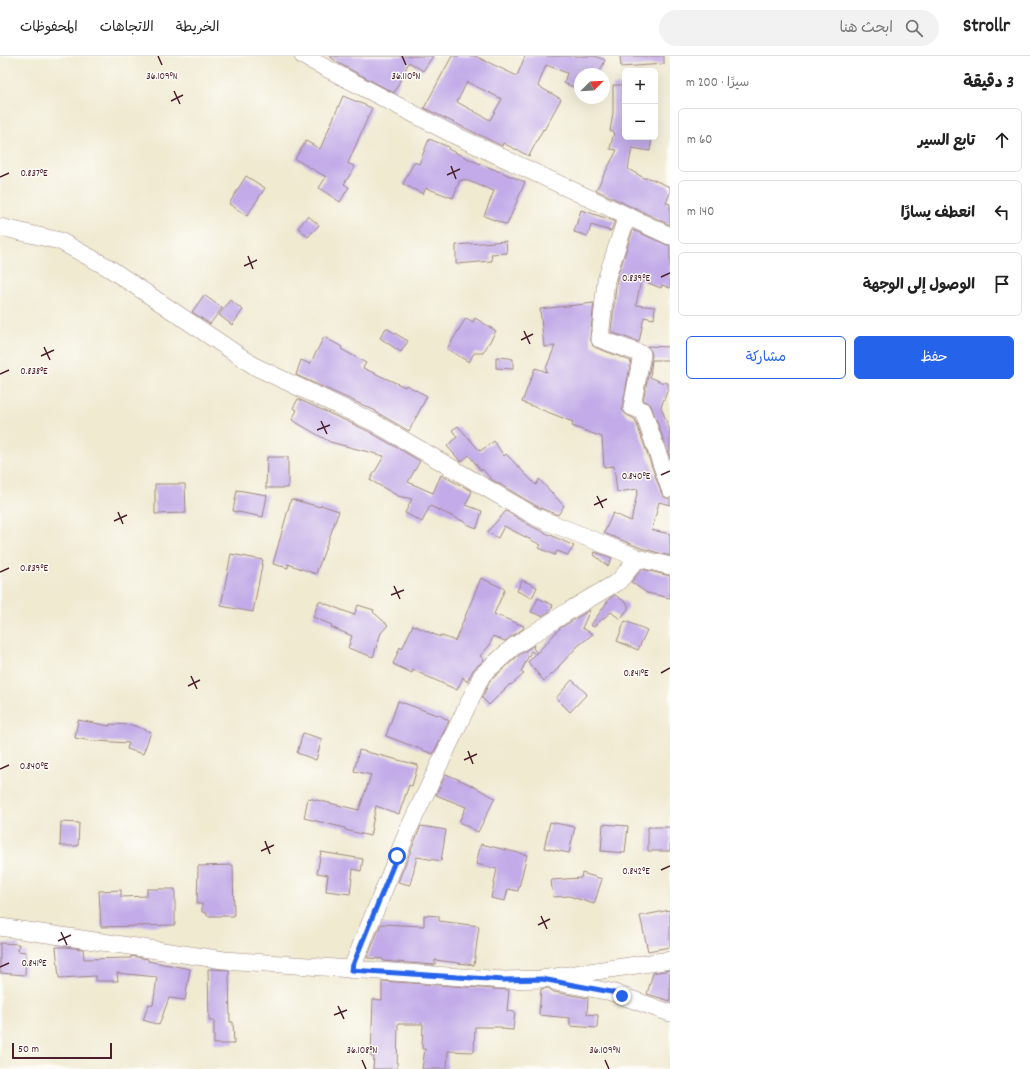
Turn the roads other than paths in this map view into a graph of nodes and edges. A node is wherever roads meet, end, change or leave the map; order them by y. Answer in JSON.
{"nodes":[{"id":1,"x":304,"y":56,"type":"edge"},
{"id":2,"x":627,"y":216,"type":"junction"},
{"id":3,"x":0,"y":227,"type":"edge"},
{"id":4,"x":670,"y":236,"type":"edge"},
{"id":5,"x":670,"y":489,"type":"edge"},
{"id":6,"x":638,"y":558,"type":"junction"},
{"id":7,"x":670,"y":566,"type":"edge"},
{"id":8,"x":0,"y":927,"type":"edge"},
{"id":9,"x":670,"y":960,"type":"edge"},
{"id":10,"x":351,"y":970,"type":"junction"},
{"id":11,"x":542,"y":979,"type":"junction"},
{"id":12,"x":670,"y":1013,"type":"edge"}],
"edges":[{"from":1,"to":2,"type":"street"},
{"from":2,"to":4,"type":"street"},
{"from":2,"to":5,"type":"street"},
{"from":3,"to":6,"type":"street"},
{"from":6,"to":7,"type":"street"},
{"from":6,"to":10,"type":"street"},
{"from":8,"to":10,"type":"street"},
{"from":9,"to":11,"type":"street"},
{"from":10,"to":11,"type":"street"},
{"from":11,"to":12,"type":"street"}]}
